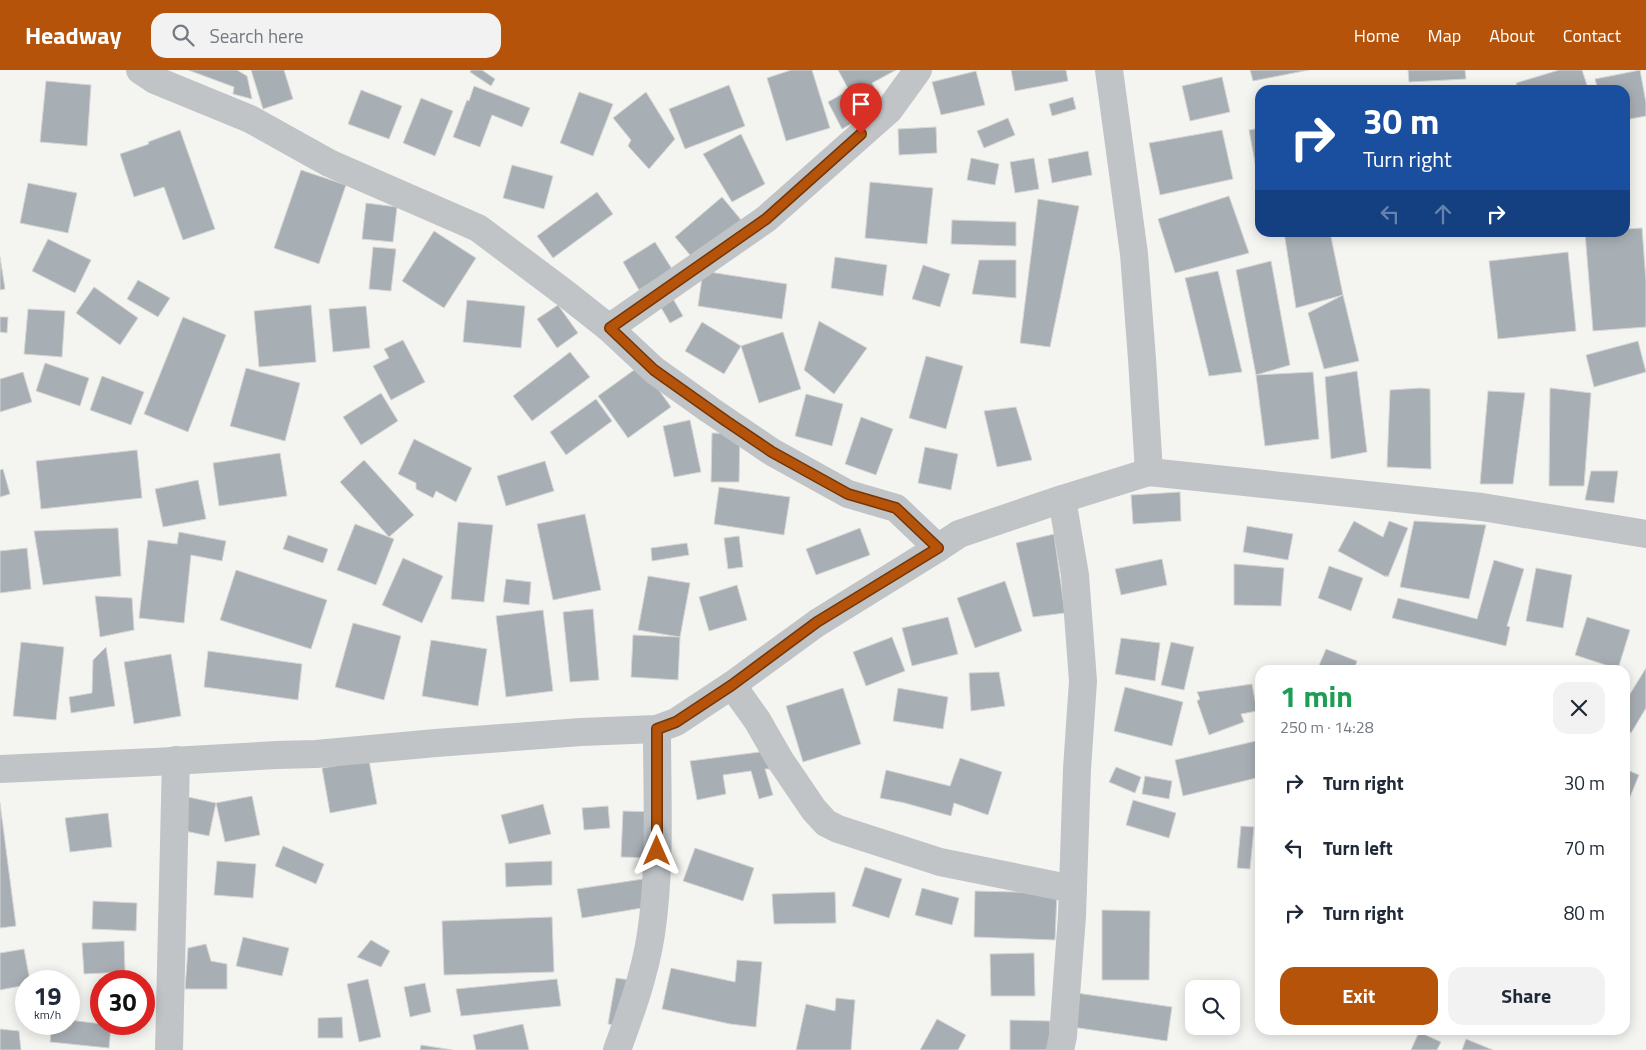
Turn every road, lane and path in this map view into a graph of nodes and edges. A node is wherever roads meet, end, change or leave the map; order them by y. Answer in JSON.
{"nodes":[{"id":1,"x":140,"y":70,"type":"edge"},
{"id":2,"x":918,"y":70,"type":"edge"},
{"id":3,"x":1109,"y":70,"type":"edge"},
{"id":4,"x":610,"y":328,"type":"junction"},
{"id":5,"x":1149,"y":472,"type":"junction"},
{"id":6,"x":1062,"y":499,"type":"junction"},
{"id":7,"x":1646,"y":534,"type":"edge"},
{"id":8,"x":938,"y":548,"type":"junction"},
{"id":9,"x":732,"y":685,"type":"junction"},
{"id":10,"x":657,"y":729,"type":"junction"},
{"id":11,"x":176,"y":760,"type":"junction"},
{"id":12,"x":0,"y":769,"type":"edge"},
{"id":13,"x":1073,"y":889,"type":"junction"},
{"id":14,"x":169,"y":1050,"type":"edge"},
{"id":15,"x":617,"y":1050,"type":"edge"},
{"id":16,"x":1060,"y":1050,"type":"edge"}],
"edges":[{"from":1,"to":4,"type":"street"},
{"from":2,"to":4,"type":"street"},
{"from":3,"to":5,"type":"street"},
{"from":4,"to":8,"type":"street"},
{"from":5,"to":6,"type":"street"},
{"from":5,"to":7,"type":"street"},
{"from":6,"to":8,"type":"street"},
{"from":6,"to":13,"type":"street"},
{"from":8,"to":9,"type":"street"},
{"from":9,"to":10,"type":"street"},
{"from":9,"to":13,"type":"street"},
{"from":10,"to":11,"type":"street"},
{"from":10,"to":15,"type":"street"},
{"from":11,"to":12,"type":"street"},
{"from":11,"to":14,"type":"street"},
{"from":13,"to":16,"type":"street"}]}
